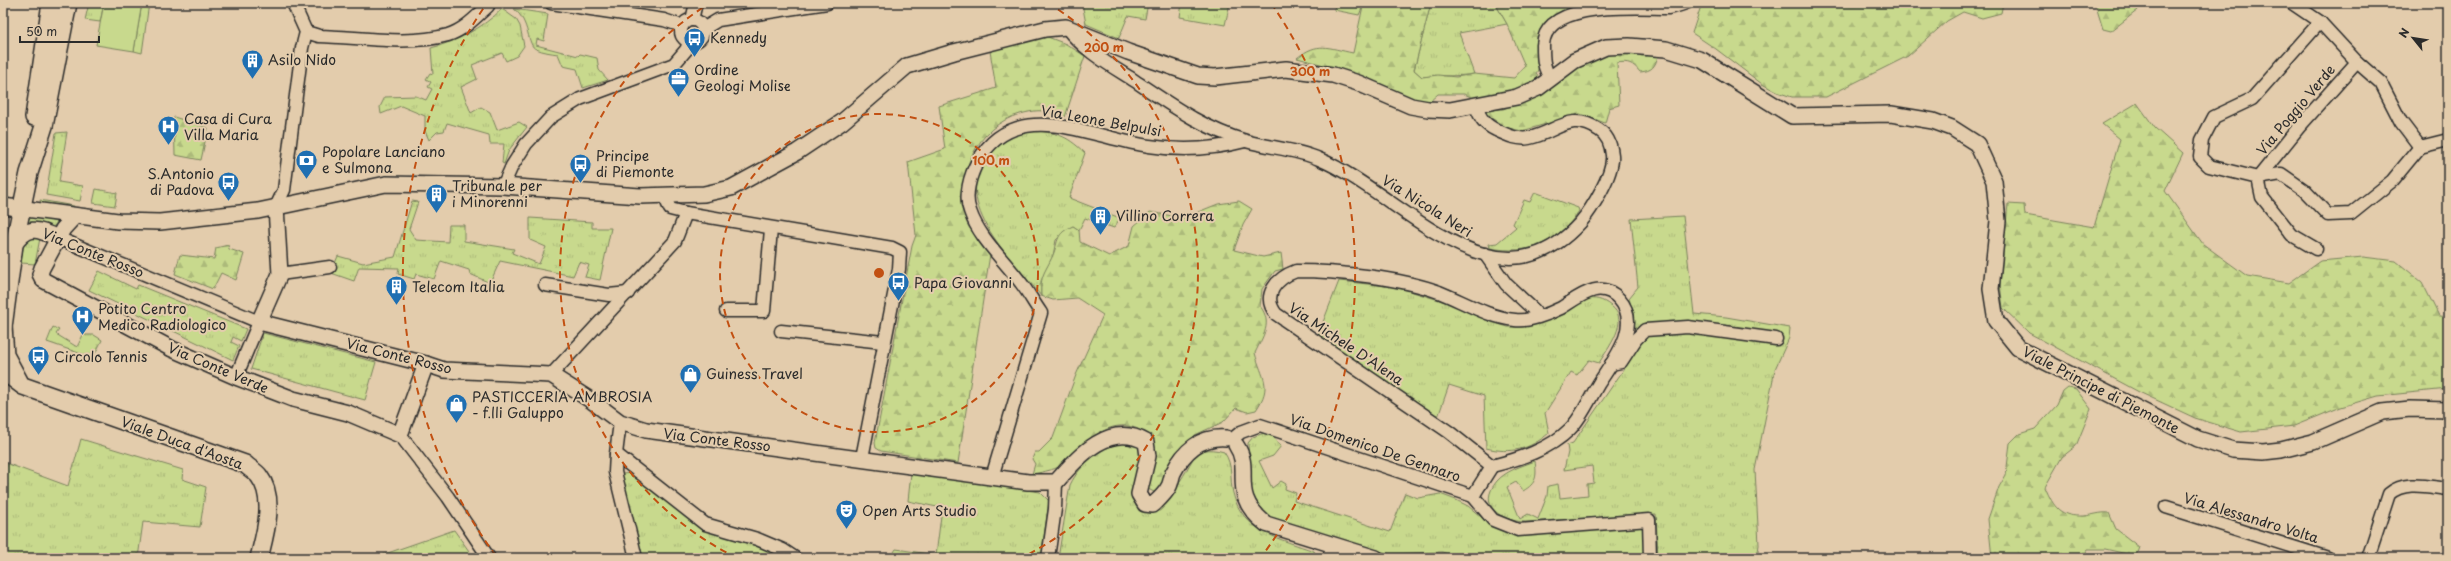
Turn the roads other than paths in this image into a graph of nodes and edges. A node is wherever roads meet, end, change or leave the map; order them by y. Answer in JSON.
{"nodes":[{"id":1,"x":50,"y":3,"type":"edge"},
{"id":2,"x":293,"y":3,"type":"edge"},
{"id":3,"x":488,"y":3,"type":"edge"},
{"id":4,"x":551,"y":3,"type":"edge"},
{"id":5,"x":696,"y":3,"type":"edge"},
{"id":6,"x":827,"y":3,"type":"edge"},
{"id":7,"x":1686,"y":3,"type":"edge"},
{"id":8,"x":2292,"y":3,"type":"edge"},
{"id":9,"x":68,"y":4,"type":"edge"},
{"id":10,"x":2320,"y":22,"type":"junction"},
{"id":11,"x":687,"y":23,"type":"junction"},
{"id":12,"x":1066,"y":27,"type":"junction"},
{"id":13,"x":703,"y":29,"type":"junction"},
{"id":14,"x":306,"y":32,"type":"junction"},
{"id":15,"x":690,"y":41,"type":"junction"},
{"id":16,"x":2357,"y":62,"type":"junction"},
{"id":17,"x":1551,"y":79,"type":"junction"},
{"id":18,"x":1476,"y":106,"type":"junction"},
{"id":19,"x":2448,"y":140,"type":"edge"},
{"id":20,"x":1245,"y":141,"type":"junction"},
{"id":21,"x":2420,"y":147,"type":"junction"},
{"id":22,"x":29,"y":173,"type":"junction"},
{"id":23,"x":2258,"y":178,"type":"junction"},
{"id":24,"x":503,"y":186,"type":"junction"},
{"id":25,"x":664,"y":196,"type":"junction"},
{"id":26,"x":3,"y":206,"type":"edge"},
{"id":27,"x":276,"y":207,"type":"junction"},
{"id":28,"x":21,"y":209,"type":"junction"},
{"id":29,"x":54,"y":213,"type":"junction"},
{"id":30,"x":686,"y":213,"type":"junction"},
{"id":31,"x":75,"y":216,"type":"junction"},
{"id":32,"x":770,"y":229,"type":"junction"},
{"id":33,"x":58,"y":238,"type":"junction"},
{"id":34,"x":14,"y":245,"type":"junction"},
{"id":35,"x":2316,"y":249,"type":"dead end"},
{"id":36,"x":1485,"y":254,"type":"junction"},
{"id":37,"x":330,"y":268,"type":"dead end"},
{"id":38,"x":280,"y":274,"type":"junction"},
{"id":39,"x":545,"y":285,"type":"dead end"},
{"id":40,"x":628,"y":293,"type":"junction"},
{"id":41,"x":726,"y":311,"type":"dead end"},
{"id":42,"x":1536,"y":317,"type":"junction"},
{"id":43,"x":259,"y":322,"type":"junction"},
{"id":44,"x":3,"y":326,"type":"edge"},
{"id":45,"x":781,"y":331,"type":"dead end"},
{"id":46,"x":1776,"y":339,"type":"dead end"},
{"id":47,"x":884,"y":342,"type":"junction"},
{"id":48,"x":426,"y":364,"type":"junction"},
{"id":49,"x":1611,"y":364,"type":"junction"},
{"id":50,"x":3,"y":372,"type":"edge"},
{"id":51,"x":551,"y":376,"type":"junction"},
{"id":52,"x":236,"y":377,"type":"junction"},
{"id":53,"x":22,"y":386,"type":"junction"},
{"id":54,"x":2448,"y":410,"type":"edge"},
{"id":55,"x":620,"y":422,"type":"junction"},
{"id":56,"x":400,"y":435,"type":"junction"},
{"id":57,"x":1233,"y":440,"type":"junction"},
{"id":58,"x":616,"y":454,"type":"junction"},
{"id":59,"x":862,"y":458,"type":"junction"},
{"id":60,"x":1492,"y":466,"type":"junction"},
{"id":61,"x":992,"y":477,"type":"junction"},
{"id":62,"x":1056,"y":482,"type":"junction"},
{"id":63,"x":2448,"y":489,"type":"edge"},
{"id":64,"x":1473,"y":496,"type":"junction"},
{"id":65,"x":2166,"y":507,"type":"dead end"},
{"id":66,"x":1331,"y":551,"type":"edge"},
{"id":67,"x":259,"y":558,"type":"edge"},
{"id":68,"x":489,"y":558,"type":"edge"},
{"id":69,"x":636,"y":558,"type":"edge"},
{"id":70,"x":795,"y":558,"type":"edge"},
{"id":71,"x":1048,"y":558,"type":"edge"},
{"id":72,"x":1376,"y":558,"type":"edge"},
{"id":73,"x":1650,"y":558,"type":"edge"},
{"id":74,"x":2328,"y":558,"type":"edge"},
{"id":75,"x":2368,"y":558,"type":"edge"}],
"edges":[{"from":1,"to":22,"type":"main road"},
{"from":2,"to":14,"type":"street"},
{"from":3,"to":14,"type":"street"},
{"from":4,"to":11,"type":"street"},
{"from":5,"to":11,"type":"street"},
{"from":6,"to":13,"type":"street"},
{"from":7,"to":17,"type":"street"},
{"from":8,"to":10,"type":"street","name":"Via Poggio Verde"},
{"from":9,"to":22,"type":"main road"},
{"from":10,"to":16,"type":"street","name":"Via Poggio Verde"},
{"from":10,"to":23,"type":"street","name":"Via Poggio Verde"},
{"from":11,"to":13,"type":"street"},
{"from":11,"to":15,"type":"street"},
{"from":12,"to":18,"type":"street","name":"Viale Principe di Piemonte"},
{"from":12,"to":20,"type":"street","name":"Via Nicola Neri"},
{"from":12,"to":25,"type":"street","name":"Viale Principe di Piemonte"},
{"from":13,"to":15,"type":"street"},
{"from":14,"to":27,"type":"street"},
{"from":15,"to":24,"type":"street"},
{"from":16,"to":21,"type":"street","name":"Via Poggio Verde"},
{"from":16,"to":23,"type":"street","name":"Via Poggio Verde"},
{"from":17,"to":18,"type":"street","name":"Viale Principe di Piemonte"},
{"from":17,"to":54,"type":"street","name":"Viale Principe di Piemonte"},
{"from":18,"to":36,"type":"street","name":"Via Nicola Neri"},
{"from":19,"to":21,"type":"street"},
{"from":20,"to":36,"type":"street","name":"Via Nicola Neri"},
{"from":20,"to":61,"type":"street","name":"Via Leone Belpulsi"},
{"from":21,"to":23,"type":"street","name":"Via Poggio Verde"},
{"from":22,"to":28,"type":"main road"},
{"from":22,"to":29,"type":"street"},
{"from":23,"to":35,"type":"street","name":"Via Poggio Verde"},
{"from":24,"to":25,"type":"street","name":"Viale Principe di Piemonte"},
{"from":24,"to":27,"type":"street","name":"Viale Principe di Piemonte"},
{"from":25,"to":30,"type":"street"},
{"from":26,"to":28,"type":"street","name":"Viale Principe di Piemonte"},
{"from":27,"to":31,"type":"street","name":"Viale Principe di Piemonte"},
{"from":27,"to":38,"type":"street"},
{"from":28,"to":29,"type":"street","name":"Viale Principe di Piemonte"},
{"from":28,"to":34,"type":"main road"},
{"from":29,"to":31,"type":"street","name":"Viale Principe di Piemonte"},
{"from":30,"to":32,"type":"street"},
{"from":30,"to":40,"type":"street"},
{"from":31,"to":33,"type":"street"},
{"from":32,"to":41,"type":"street"},
{"from":32,"to":47,"type":"street"},
{"from":33,"to":34,"type":"street","name":"Via Conte Rosso"},
{"from":33,"to":43,"type":"street","name":"Via Conte Rosso"},
{"from":33,"to":52,"type":"street","name":"Via Conte Verde"},
{"from":34,"to":44,"type":"main road"},
{"from":36,"to":42,"type":"street"},
{"from":37,"to":38,"type":"street"},
{"from":38,"to":43,"type":"street"},
{"from":39,"to":40,"type":"street"},
{"from":40,"to":51,"type":"street"},
{"from":42,"to":49,"type":"street","name":"Via Michele D'Alena"},
{"from":42,"to":60,"type":"street","name":"Via Michele D'Alena"},
{"from":43,"to":48,"type":"street","name":"Via Conte Rosso"},
{"from":43,"to":52,"type":"street"},
{"from":44,"to":53,"type":"main road"},
{"from":45,"to":47,"type":"street"},
{"from":46,"to":49,"type":"street"},
{"from":47,"to":59,"type":"street"},
{"from":48,"to":51,"type":"street","name":"Via Conte Rosso"},
{"from":48,"to":56,"type":"street"},
{"from":49,"to":60,"type":"street","name":"Via Michele D'Alena"},
{"from":50,"to":53,"type":"main road","name":"Viale Duca d'Aosta"},
{"from":51,"to":55,"type":"street","name":"Via Conte Rosso"},
{"from":52,"to":56,"type":"street","name":"Via Conte Verde"},
{"from":53,"to":67,"type":"main road","name":"Viale Duca d'Aosta"},
{"from":55,"to":58,"type":"street"},
{"from":55,"to":59,"type":"street","name":"Via Conte Rosso"},
{"from":56,"to":68,"type":"street"},
{"from":57,"to":62,"type":"street"},
{"from":57,"to":64,"type":"street","name":"Via Domenico De Gennaro"},
{"from":57,"to":66,"type":"street"},
{"from":58,"to":69,"type":"street"},
{"from":58,"to":70,"type":"street"},
{"from":59,"to":61,"type":"street","name":"Via Conte Rosso"},
{"from":60,"to":64,"type":"street","name":"Via Domenico De Gennaro"},
{"from":61,"to":62,"type":"street","name":"Via Conte Rosso"},
{"from":62,"to":71,"type":"street"},
{"from":63,"to":75,"type":"street"},
{"from":64,"to":73,"type":"street"},
{"from":65,"to":74,"type":"street","name":"Via Alessandro Volta"},
{"from":66,"to":72,"type":"street"}]}
